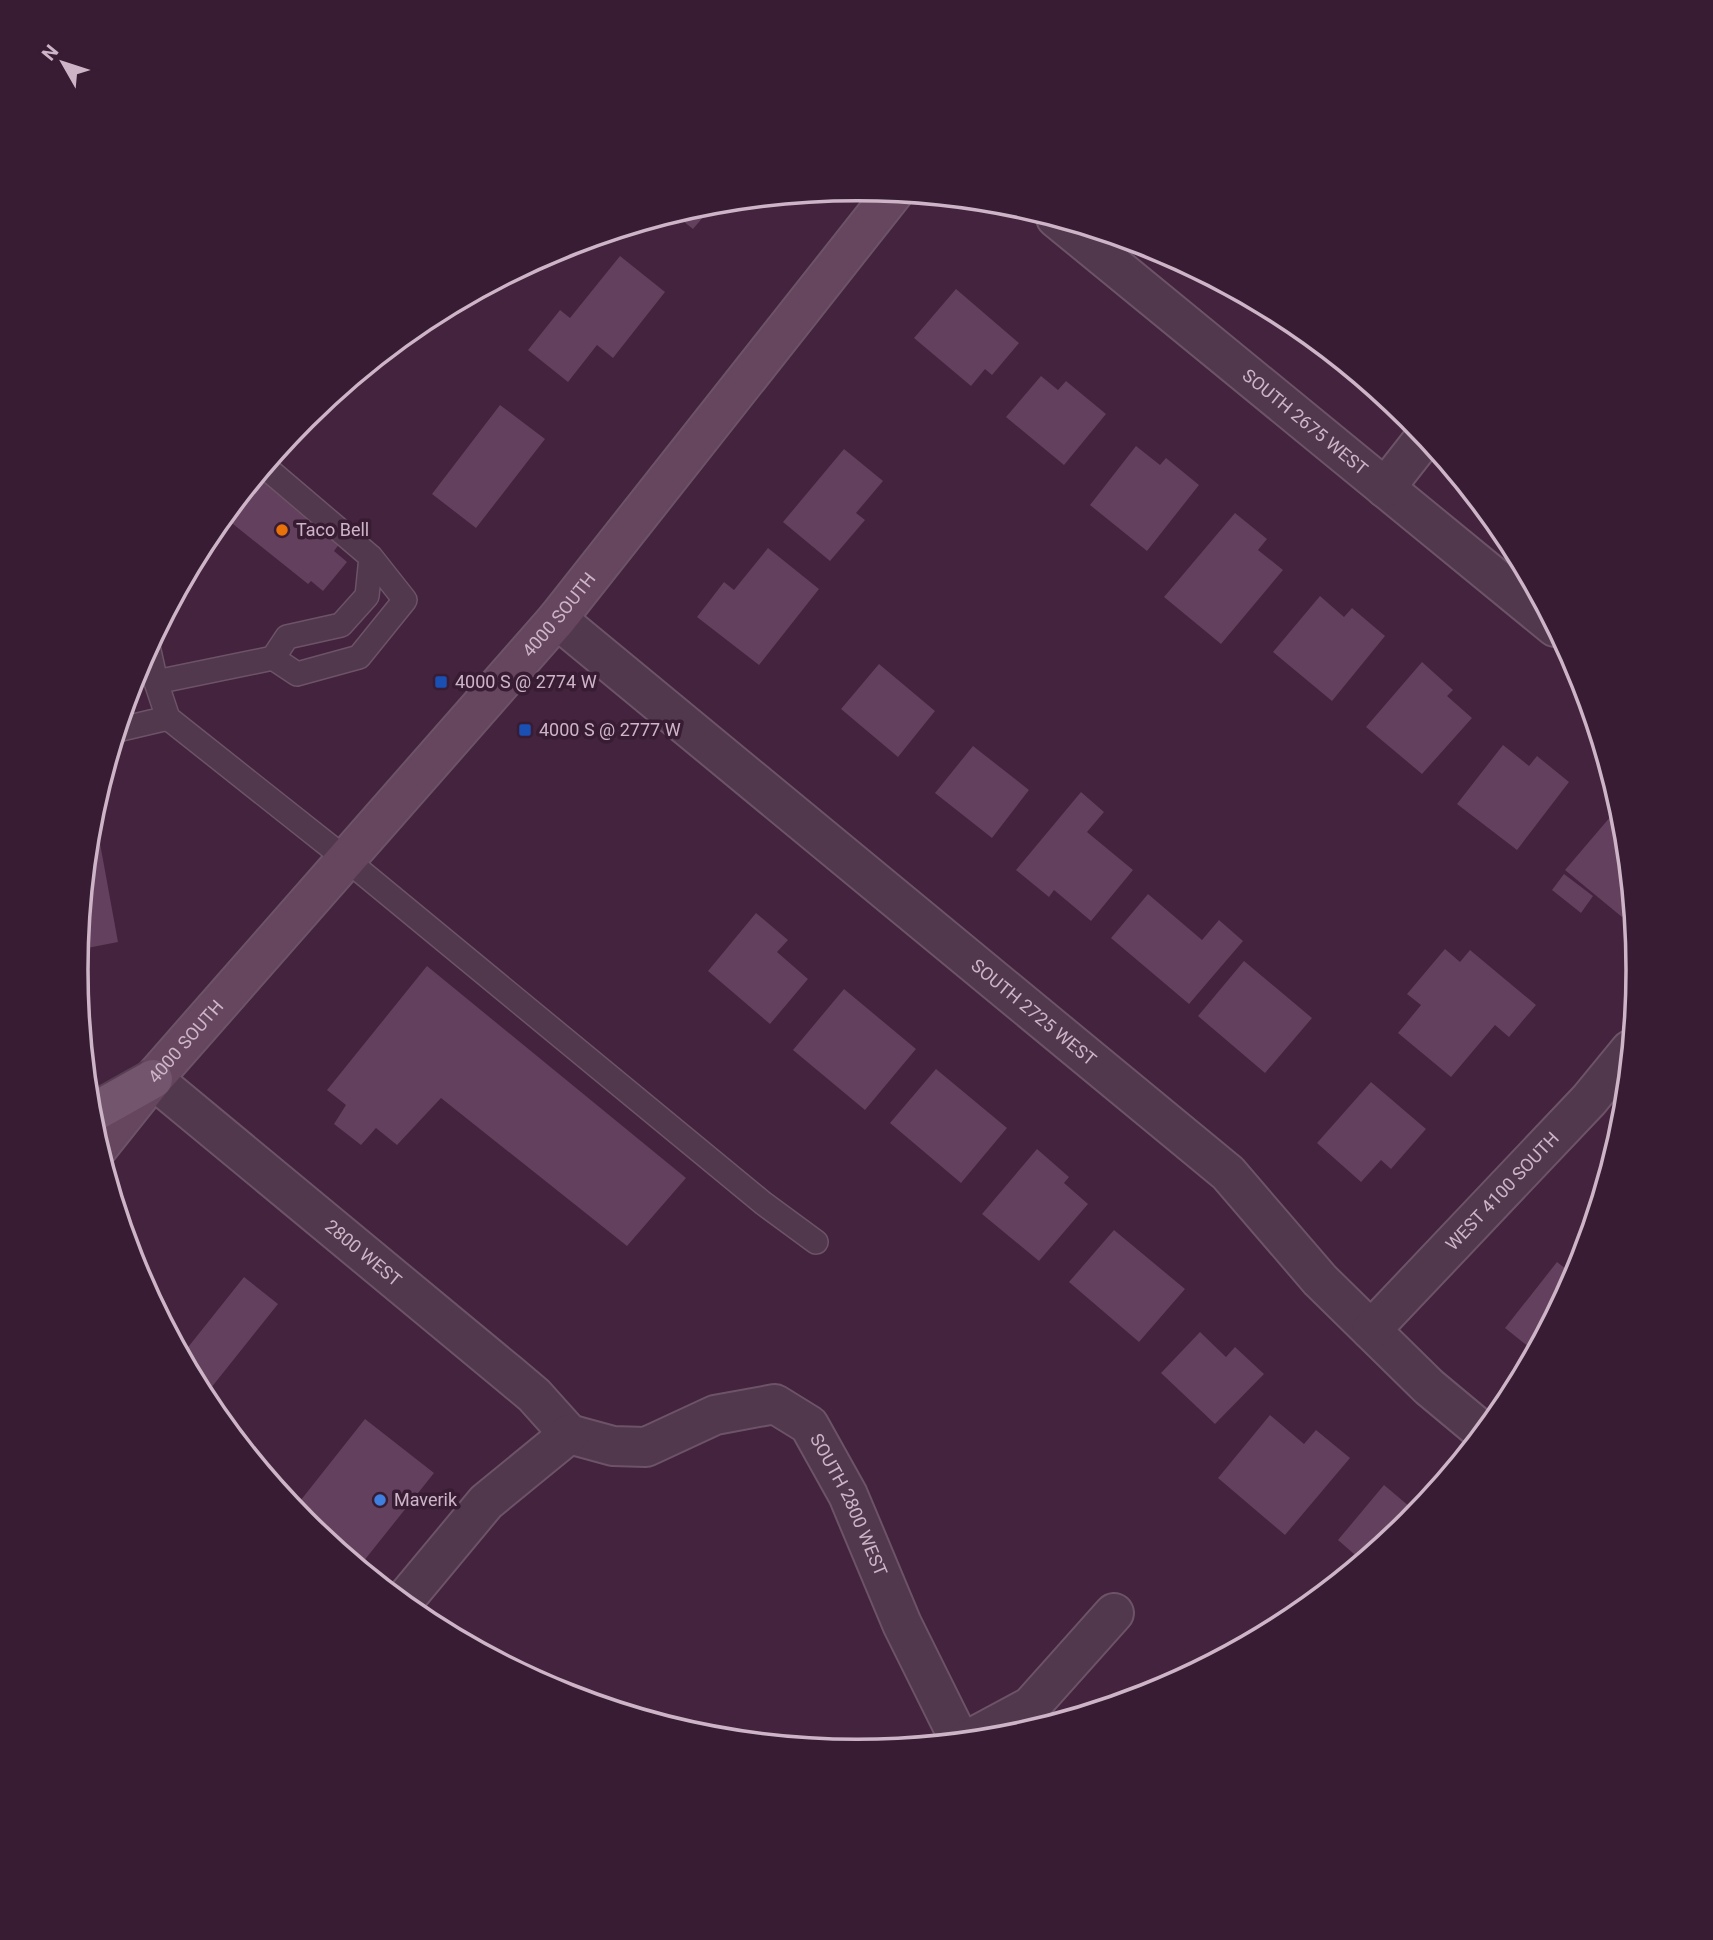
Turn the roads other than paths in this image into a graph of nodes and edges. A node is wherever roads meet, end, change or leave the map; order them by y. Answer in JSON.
{"nodes":[{"id":1,"x":886,"y":202,"type":"edge"},
{"id":2,"x":1074,"y":233,"type":"edge"},
{"id":3,"x":1418,"y":445,"type":"edge"},
{"id":4,"x":271,"y":472,"type":"edge"},
{"id":5,"x":1385,"y":488,"type":"junction"},
{"id":6,"x":371,"y":556,"type":"junction"},
{"id":7,"x":1536,"y":611,"type":"edge"},
{"id":8,"x":557,"y":619,"type":"junction"},
{"id":9,"x":273,"y":658,"type":"junction"},
{"id":10,"x":152,"y":663,"type":"edge"},
{"id":11,"x":156,"y":682,"type":"junction"},
{"id":12,"x":168,"y":718,"type":"junction"},
{"id":13,"x":127,"y":728,"type":"edge"},
{"id":14,"x":347,"y":860,"type":"junction"},
{"id":15,"x":1620,"y":1062,"type":"edge"},
{"id":16,"x":153,"y":1079,"type":"junction"},
{"id":17,"x":100,"y":1109,"type":"edge"},
{"id":18,"x":106,"y":1138,"type":"edge"},
{"id":19,"x":816,"y":1242,"type":"dead end"},
{"id":20,"x":1371,"y":1330,"type":"junction"},
{"id":21,"x":1476,"y":1426,"type":"edge"},
{"id":22,"x":569,"y":1434,"type":"junction"},
{"id":23,"x":409,"y":1595,"type":"edge"},
{"id":24,"x":1114,"y":1613,"type":"dead end"},
{"id":25,"x":994,"y":1726,"type":"edge"},
{"id":26,"x":956,"y":1732,"type":"edge"}],
"edges":[{"from":1,"to":8,"type":"street","name":"4000 SOUTH"},
{"from":2,"to":5,"type":"street","name":"SOUTH 2675 WEST"},
{"from":3,"to":5,"type":"street"},
{"from":4,"to":6,"type":"lane"},
{"from":5,"to":7,"type":"street","name":"SOUTH 2675 WEST"},
{"from":6,"to":9,"type":"lane"},
{"from":6,"to":9,"type":"lane"},
{"from":8,"to":14,"type":"street","name":"4000 SOUTH"},
{"from":8,"to":20,"type":"street","name":"SOUTH 2725 WEST"},
{"from":9,"to":11,"type":"lane"},
{"from":10,"to":11,"type":"lane"},
{"from":11,"to":12,"type":"lane"},
{"from":12,"to":13,"type":"lane"},
{"from":12,"to":14,"type":"lane"},
{"from":14,"to":16,"type":"street","name":"4000 SOUTH"},
{"from":14,"to":19,"type":"lane"},
{"from":15,"to":20,"type":"street","name":"WEST 4100 SOUTH"},
{"from":16,"to":17,"type":"main road"},
{"from":16,"to":18,"type":"street","name":"4000 SOUTH"},
{"from":16,"to":22,"type":"street","name":"2800 WEST"},
{"from":20,"to":21,"type":"street","name":"SOUTH 2725 WEST"},
{"from":22,"to":23,"type":"street"},
{"from":22,"to":26,"type":"street","name":"SOUTH 2800 WEST"},
{"from":24,"to":25,"type":"street"}]}
